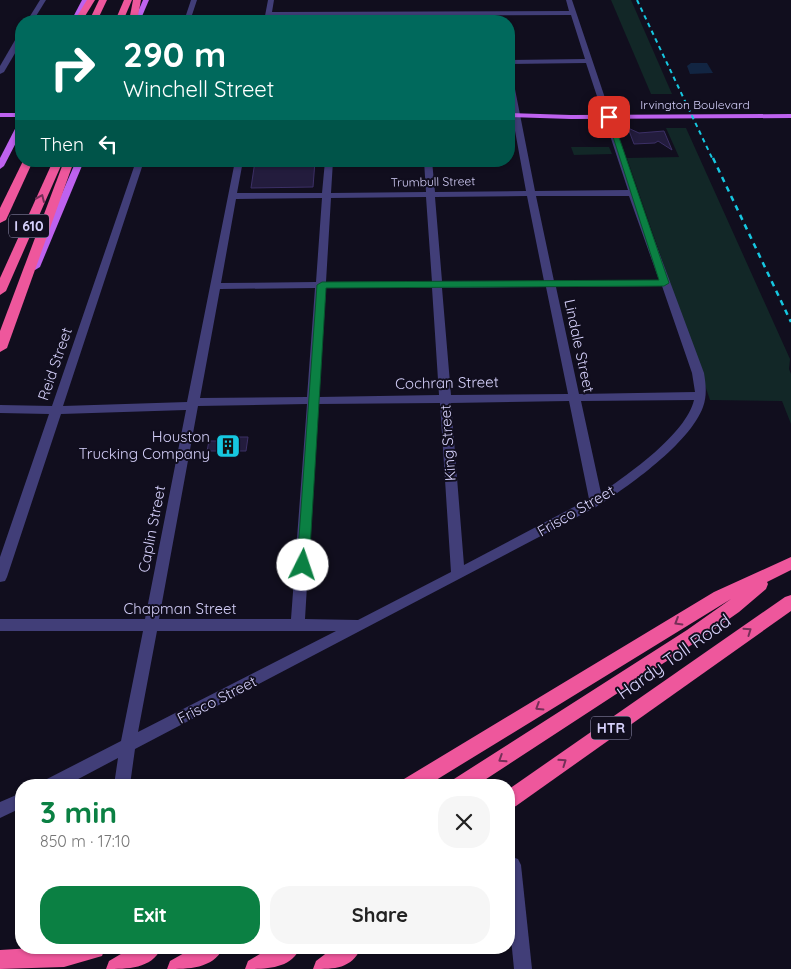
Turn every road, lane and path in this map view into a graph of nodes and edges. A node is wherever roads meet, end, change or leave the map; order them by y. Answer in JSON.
{"nodes":[{"id":1,"x":43,"y":0,"type":"edge"},
{"id":2,"x":85,"y":0,"type":"edge"},
{"id":3,"x":91,"y":0,"type":"edge"},
{"id":4,"x":103,"y":0,"type":"edge"},
{"id":5,"x":128,"y":0,"type":"edge"},
{"id":6,"x":137,"y":0,"type":"edge"},
{"id":7,"x":146,"y":0,"type":"edge"},
{"id":8,"x":194,"y":0,"type":"edge"},
{"id":9,"x":271,"y":0,"type":"edge"},
{"id":10,"x":569,"y":0,"type":"edge"},
{"id":11,"x":417,"y":10,"type":"junction"},
{"id":12,"x":494,"y":10,"type":"junction"},
{"id":13,"x":573,"y":12,"type":"junction"},
{"id":14,"x":339,"y":14,"type":"edge"},
{"id":15,"x":34,"y":15,"type":"edge"},
{"id":16,"x":79,"y":15,"type":"edge"},
{"id":17,"x":80,"y":15,"type":"edge"},
{"id":18,"x":96,"y":15,"type":"edge"},
{"id":19,"x":122,"y":15,"type":"edge"},
{"id":20,"x":134,"y":15,"type":"edge"},
{"id":21,"x":140,"y":15,"type":"edge"},
{"id":22,"x":189,"y":15,"type":"edge"},
{"id":23,"x":268,"y":15,"type":"edge"},
{"id":24,"x":321,"y":15,"type":"edge"},
{"id":25,"x":417,"y":15,"type":"edge"},
{"id":26,"x":495,"y":15,"type":"edge"},
{"id":27,"x":15,"y":47,"type":"edge"},
{"id":28,"x":589,"y":61,"type":"junction"},
{"id":29,"x":515,"y":62,"type":"edge"},
{"id":30,"x":0,"y":72,"type":"edge"},
{"id":31,"x":0,"y":115,"type":"edge"},
{"id":32,"x":15,"y":115,"type":"edge"},
{"id":33,"x":791,"y":116,"type":"edge"},
{"id":34,"x":515,"y":118,"type":"edge"},
{"id":35,"x":720,"y":119,"type":"junction"},
{"id":36,"x":610,"y":120,"type":"junction"},
{"id":37,"x":0,"y":122,"type":"edge"},
{"id":38,"x":15,"y":123,"type":"edge"},
{"id":39,"x":791,"y":123,"type":"edge"},
{"id":40,"x":515,"y":126,"type":"edge"},
{"id":41,"x":15,"y":139,"type":"edge"},
{"id":42,"x":0,"y":166,"type":"edge"},
{"id":43,"x":23,"y":167,"type":"edge"},
{"id":44,"x":24,"y":167,"type":"edge"},
{"id":45,"x":55,"y":167,"type":"edge"},
{"id":46,"x":67,"y":167,"type":"edge"},
{"id":47,"x":77,"y":167,"type":"edge"},
{"id":48,"x":138,"y":167,"type":"edge"},
{"id":49,"x":238,"y":167,"type":"edge"},
{"id":50,"x":329,"y":167,"type":"edge"},
{"id":51,"x":429,"y":167,"type":"edge"},
{"id":52,"x":633,"y":193,"type":"junction"},
{"id":53,"x":531,"y":194,"type":"junction"},
{"id":54,"x":327,"y":195,"type":"junction"},
{"id":55,"x":431,"y":195,"type":"junction"},
{"id":56,"x":233,"y":196,"type":"junction"},
{"id":57,"x":0,"y":199,"type":"edge"},
{"id":58,"x":0,"y":220,"type":"edge"},
{"id":59,"x":664,"y":283,"type":"junction"},
{"id":60,"x":436,"y":284,"type":"junction"},
{"id":61,"x":551,"y":284,"type":"junction"},
{"id":62,"x":322,"y":285,"type":"junction"},
{"id":63,"x":215,"y":286,"type":"junction"},
{"id":64,"x":0,"y":290,"type":"edge"},
{"id":65,"x":0,"y":349,"type":"edge"},
{"id":66,"x":700,"y":396,"type":"junction"},
{"id":67,"x":574,"y":397,"type":"junction"},
{"id":68,"x":445,"y":398,"type":"junction"},
{"id":69,"x":315,"y":400,"type":"junction"},
{"id":70,"x":193,"y":404,"type":"junction"},
{"id":71,"x":0,"y":409,"type":"edge"},
{"id":72,"x":56,"y":410,"type":"junction"},
{"id":73,"x":596,"y":502,"type":"junction"},
{"id":74,"x":791,"y":563,"type":"edge"},
{"id":75,"x":773,"y":572,"type":"junction"},
{"id":76,"x":458,"y":575,"type":"junction"},
{"id":77,"x":0,"y":577,"type":"edge"},
{"id":78,"x":787,"y":604,"type":"edge"},
{"id":79,"x":298,"y":624,"type":"junction"},
{"id":80,"x":0,"y":625,"type":"edge"},
{"id":81,"x":151,"y":625,"type":"junction"},
{"id":82,"x":361,"y":625,"type":"junction"},
{"id":83,"x":128,"y":746,"type":"junction"},
{"id":84,"x":63,"y":779,"type":"edge"},
{"id":85,"x":123,"y":779,"type":"edge"},
{"id":86,"x":422,"y":779,"type":"edge"},
{"id":87,"x":470,"y":779,"type":"edge"},
{"id":88,"x":515,"y":796,"type":"edge"},
{"id":89,"x":15,"y":803,"type":"edge"},
{"id":90,"x":0,"y":810,"type":"edge"},
{"id":91,"x":515,"y":893,"type":"edge"},
{"id":92,"x":72,"y":954,"type":"edge"},
{"id":93,"x":141,"y":954,"type":"edge"},
{"id":94,"x":202,"y":954,"type":"edge"},
{"id":95,"x":280,"y":954,"type":"edge"},
{"id":96,"x":343,"y":954,"type":"edge"},
{"id":97,"x":0,"y":961,"type":"edge"},
{"id":98,"x":117,"y":969,"type":"edge"},
{"id":99,"x":178,"y":969,"type":"edge"},
{"id":100,"x":256,"y":969,"type":"edge"},
{"id":101,"x":324,"y":969,"type":"edge"},
{"id":102,"x":523,"y":969,"type":"edge"}],
"edges":[{"from":1,"to":15,"type":"street"},
{"from":2,"to":16,"type":"main road"},
{"from":3,"to":17,"type":"highway"},
{"from":4,"to":18,"type":"highway"},
{"from":5,"to":19,"type":"highway"},
{"from":6,"to":20,"type":"highway"},
{"from":7,"to":21,"type":"main road"},
{"from":8,"to":22,"type":"street"},
{"from":9,"to":23,"type":"street"},
{"from":10,"to":13,"type":"street","name":"Frisco Street"},
{"from":11,"to":12,"type":"street"},
{"from":11,"to":14,"type":"street"},
{"from":11,"to":25,"type":"street"},
{"from":12,"to":13,"type":"street"},
{"from":12,"to":26,"type":"street"},
{"from":13,"to":28,"type":"street","name":"Frisco Street"},
{"from":14,"to":24,"type":"street"},
{"from":27,"to":30,"type":"street"},
{"from":28,"to":29,"type":"street"},
{"from":28,"to":36,"type":"street","name":"Frisco Street"},
{"from":31,"to":32,"type":"main road"},
{"from":33,"to":35,"type":"main road","name":"Irvington Boulevard"},
{"from":34,"to":36,"type":"main road","name":"Irvington Boulevard"},
{"from":35,"to":36,"type":"main road","name":"Irvington Boulevard"},
{"from":35,"to":39,"type":"main road","name":"Irvington Boulevard"},
{"from":36,"to":52,"type":"street","name":"Frisco Street"},
{"from":37,"to":38,"type":"main road"},
{"from":40,"to":53,"type":"street","name":"Lindale Street"},
{"from":41,"to":42,"type":"main road"},
{"from":43,"to":57,"type":"highway"},
{"from":44,"to":58,"type":"highway","number":"I 610"},
{"from":64,"to":45,"type":"highway","number":"I 610","one_way":true},
{"from":46,"to":65,"type":"highway"},
{"from":47,"to":65,"type":"main road"},
{"from":48,"to":72,"type":"street","name":"Reid Street"},
{"from":49,"to":56,"type":"street","name":"Caplin Street"},
{"from":50,"to":54,"type":"street"},
{"from":51,"to":55,"type":"street","name":"King Street"},
{"from":52,"to":53,"type":"street","name":"Trumbull Street"},
{"from":52,"to":59,"type":"street","name":"Frisco Street"},
{"from":53,"to":55,"type":"street","name":"Trumbull Street"},
{"from":53,"to":61,"type":"street","name":"Lindale Street"},
{"from":54,"to":55,"type":"street","name":"Trumbull Street"},
{"from":54,"to":56,"type":"street","name":"Trumbull Street"},
{"from":54,"to":62,"type":"street"},
{"from":55,"to":60,"type":"street","name":"King Street"},
{"from":56,"to":63,"type":"street","name":"Caplin Street"},
{"from":59,"to":61,"type":"street"},
{"from":59,"to":66,"type":"street","name":"Frisco Street"},
{"from":60,"to":61,"type":"street"},
{"from":60,"to":62,"type":"street"},
{"from":60,"to":68,"type":"street","name":"King Street"},
{"from":61,"to":67,"type":"street","name":"Lindale Street"},
{"from":62,"to":63,"type":"street"},
{"from":62,"to":69,"type":"street"},
{"from":63,"to":70,"type":"street","name":"Caplin Street"},
{"from":66,"to":67,"type":"street","name":"Cochran Street"},
{"from":66,"to":73,"type":"street","name":"Frisco Street"},
{"from":67,"to":68,"type":"street","name":"Cochran Street"},
{"from":67,"to":73,"type":"street","name":"Lindale Street"},
{"from":68,"to":69,"type":"street","name":"Cochran Street"},
{"from":68,"to":76,"type":"street","name":"King Street"},
{"from":69,"to":70,"type":"street","name":"Cochran Street"},
{"from":69,"to":79,"type":"street"},
{"from":70,"to":72,"type":"street","name":"Cochran Street"},
{"from":70,"to":81,"type":"street","name":"Caplin Street"},
{"from":71,"to":72,"type":"street","name":"Cochran Street"},
{"from":72,"to":77,"type":"street","name":"Reid Street"},
{"from":73,"to":76,"type":"street","name":"Frisco Street"},
{"from":74,"to":75,"type":"highway"},
{"from":75,"to":86,"type":"highway","one_way":true},
{"from":75,"to":87,"type":"highway","one_way":true},
{"from":76,"to":82,"type":"street","name":"Frisco Street"},
{"from":88,"to":78,"type":"highway","name":"Hardy Toll Road","number":"HTR","one_way":true},
{"from":79,"to":81,"type":"street","name":"Chapman Street"},
{"from":79,"to":82,"type":"street","name":"Chapman Street"},
{"from":80,"to":81,"type":"street","name":"Chapman Street"},
{"from":81,"to":83,"type":"street","name":"Caplin Street"},
{"from":82,"to":83,"type":"street","name":"Frisco Street"},
{"from":83,"to":84,"type":"street","name":"Frisco Street"},
{"from":83,"to":85,"type":"street","name":"Caplin Street"},
{"from":89,"to":90,"type":"street"},
{"from":91,"to":102,"type":"street"},
{"from":92,"to":97,"type":"highway"},
{"from":93,"to":98,"type":"highway"},
{"from":94,"to":99,"type":"highway"},
{"from":95,"to":100,"type":"highway"},
{"from":96,"to":101,"type":"highway"}]}
